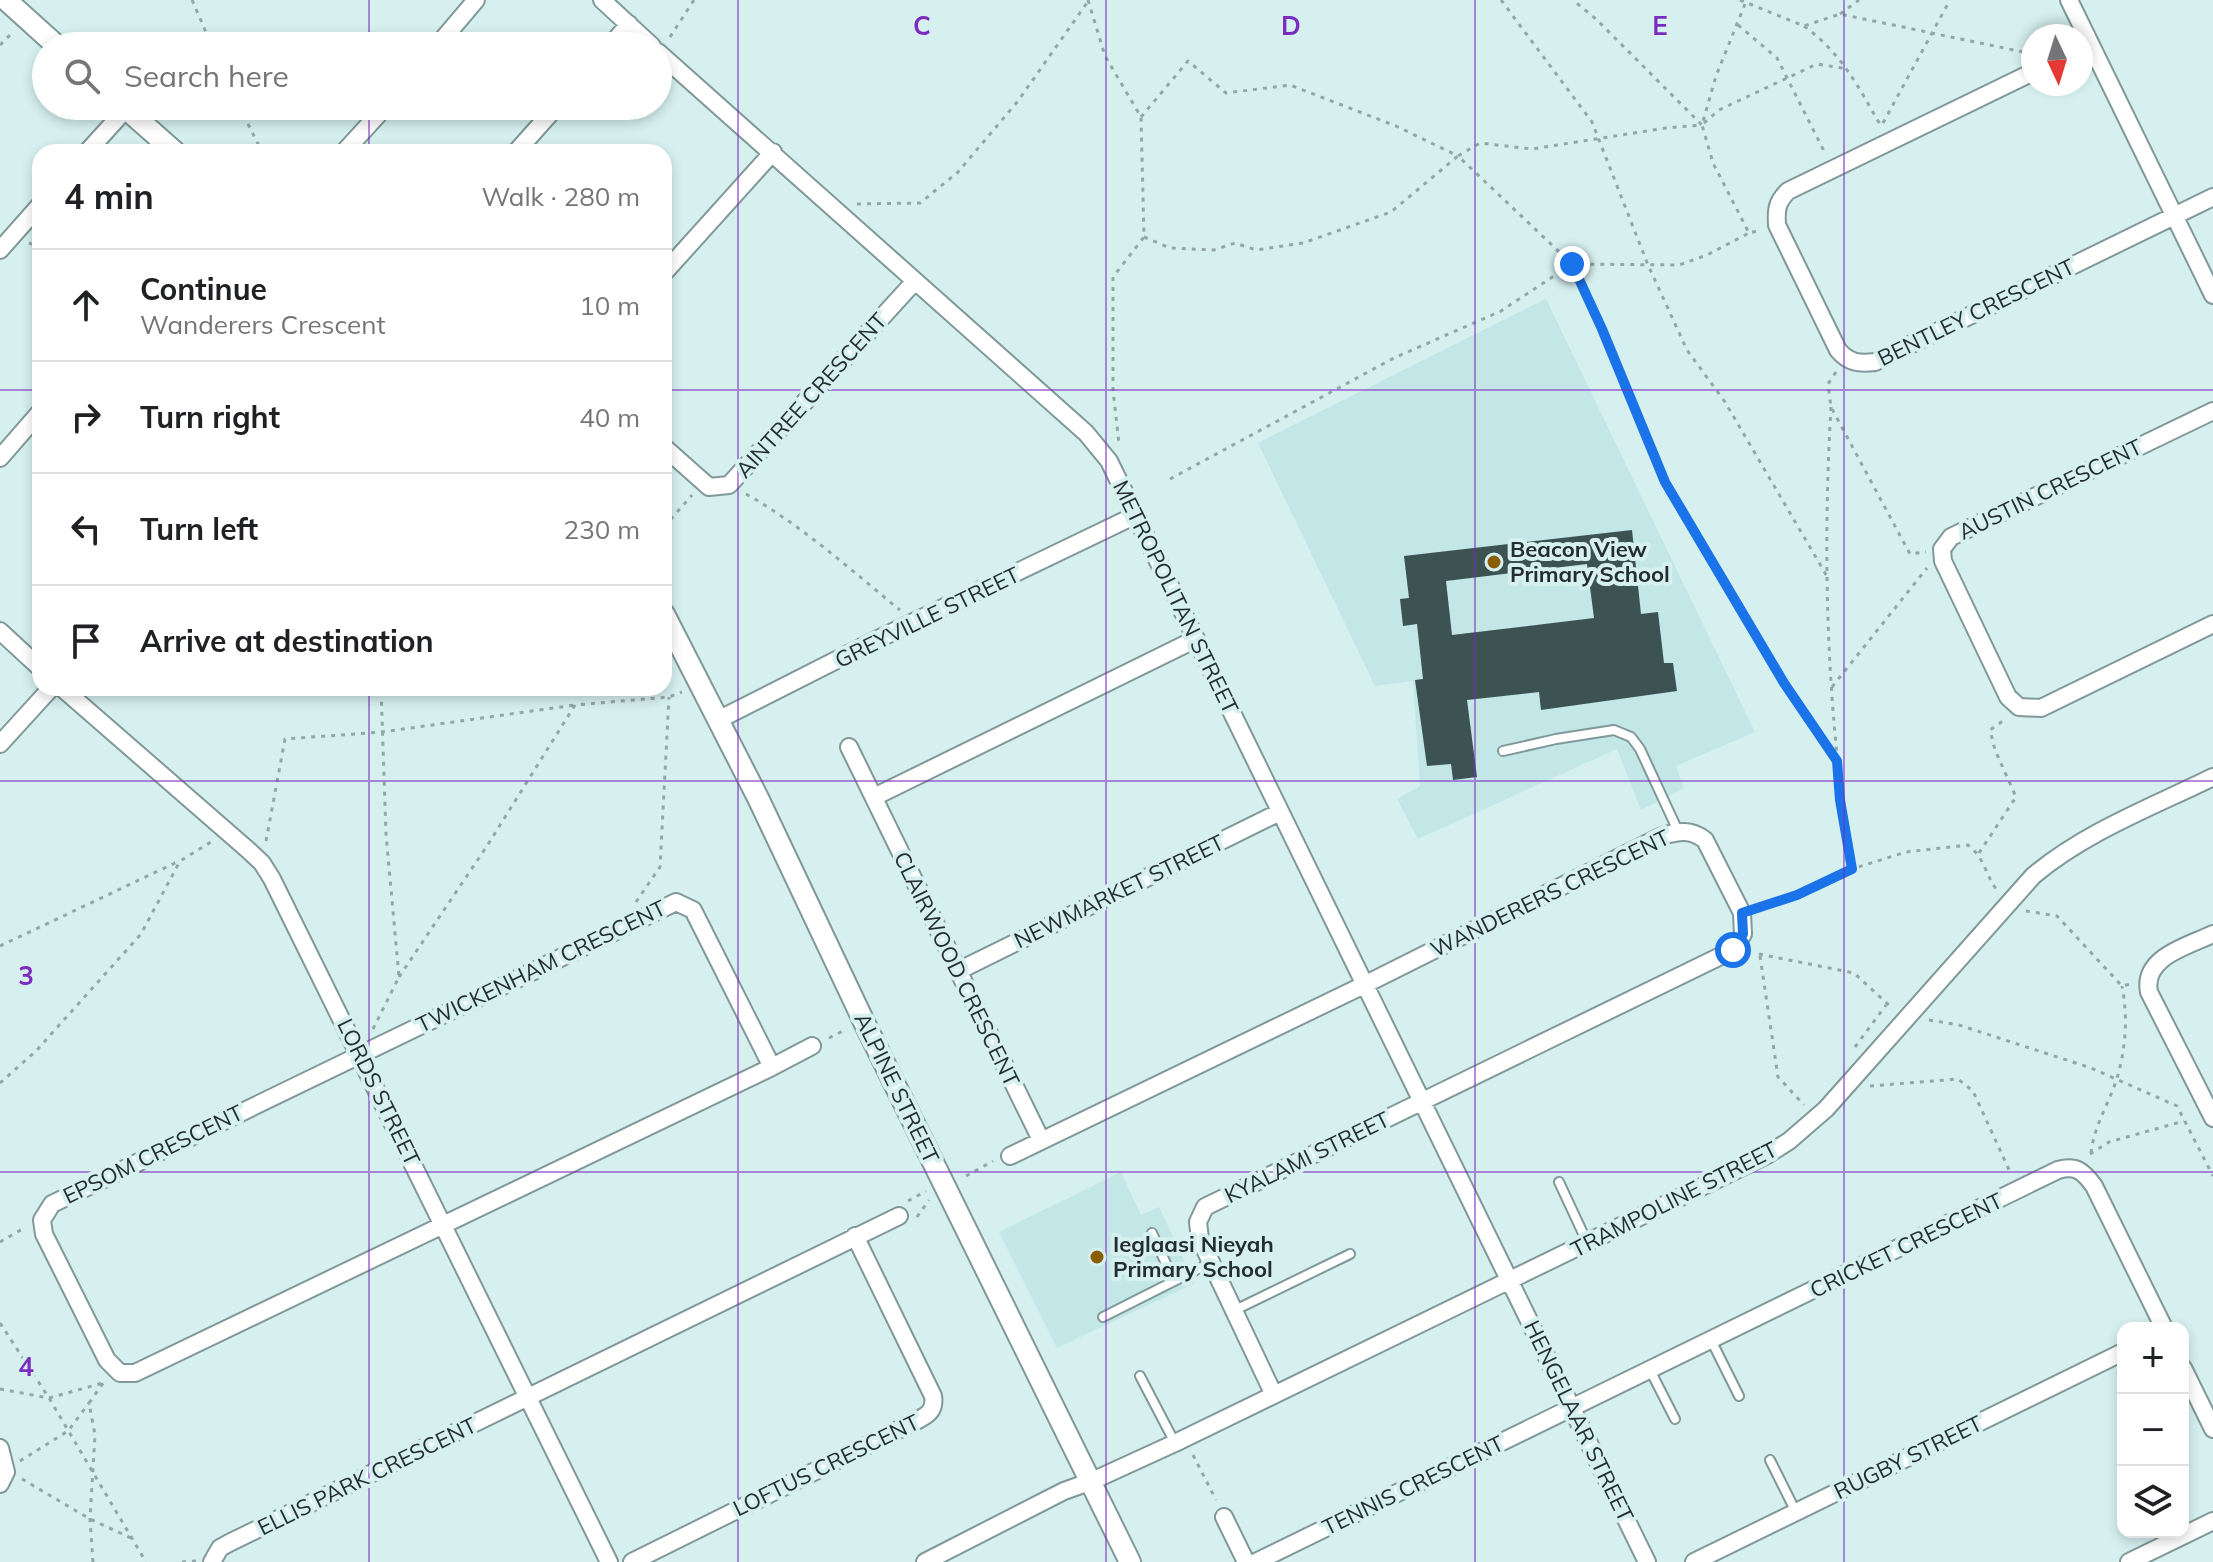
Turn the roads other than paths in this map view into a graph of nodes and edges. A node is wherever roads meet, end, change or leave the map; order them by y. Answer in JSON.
{"nodes":[{"id":1,"x":6,"y":0,"type":"edge"},
{"id":2,"x":476,"y":0,"type":"edge"},
{"id":3,"x":602,"y":0,"type":"edge"},
{"id":4,"x":2069,"y":0,"type":"edge"},
{"id":5,"x":629,"y":24,"type":"junction"},
{"id":6,"x":2078,"y":24,"type":"edge"},
{"id":7,"x":41,"y":32,"type":"edge"},
{"id":8,"x":449,"y":32,"type":"edge"},
{"id":9,"x":622,"y":32,"type":"edge"},
{"id":10,"x":638,"y":32,"type":"edge"},
{"id":11,"x":2093,"y":59,"type":"edge"},
{"id":12,"x":672,"y":63,"type":"edge"},
{"id":13,"x":2021,"y":77,"type":"edge"},
{"id":14,"x":113,"y":120,"type":"edge"},
{"id":15,"x":139,"y":120,"type":"edge"},
{"id":16,"x":373,"y":120,"type":"edge"},
{"id":17,"x":545,"y":120,"type":"edge"},
{"id":18,"x":94,"y":144,"type":"edge"},
{"id":19,"x":166,"y":144,"type":"edge"},
{"id":20,"x":351,"y":144,"type":"edge"},
{"id":21,"x":523,"y":144,"type":"edge"},
{"id":22,"x":773,"y":152,"type":"junction"},
{"id":23,"x":2213,"y":197,"type":"edge"},
{"id":24,"x":32,"y":214,"type":"edge"},
{"id":25,"x":2175,"y":215,"type":"junction"},
{"id":26,"x":0,"y":250,"type":"edge"},
{"id":27,"x":672,"y":264,"type":"edge"},
{"id":28,"x":915,"y":281,"type":"junction"},
{"id":29,"x":2213,"y":295,"type":"edge"},
{"id":30,"x":2213,"y":411,"type":"edge"},
{"id":31,"x":32,"y":421,"type":"edge"},
{"id":32,"x":672,"y":454,"type":"edge"},
{"id":33,"x":0,"y":458,"type":"edge"},
{"id":34,"x":1136,"y":515,"type":"junction"},
{"id":35,"x":2213,"y":624,"type":"edge"},
{"id":36,"x":672,"y":630,"type":"edge"},
{"id":37,"x":0,"y":631,"type":"edge"},
{"id":38,"x":1196,"y":639,"type":"junction"},
{"id":39,"x":32,"y":661,"type":"edge"},
{"id":40,"x":44,"y":696,"type":"edge"},
{"id":41,"x":71,"y":696,"type":"edge"},
{"id":42,"x":718,"y":720,"type":"junction"},
{"id":43,"x":0,"y":744,"type":"edge"},
{"id":44,"x":849,"y":747,"type":"dead end"},
{"id":45,"x":1503,"y":751,"type":"dead end"},
{"id":46,"x":2213,"y":777,"type":"edge"},
{"id":47,"x":874,"y":797,"type":"junction"},
{"id":48,"x":1280,"y":812,"type":"junction"},
{"id":49,"x":1678,"y":831,"type":"junction"},
{"id":50,"x":2213,"y":934,"type":"edge"},
{"id":51,"x":958,"y":971,"type":"junction"},
{"id":52,"x":1364,"y":985,"type":"junction"},
{"id":53,"x":812,"y":1046,"type":"road end"},
{"id":54,"x":360,"y":1053,"type":"junction"},
{"id":55,"x":772,"y":1067,"type":"junction"},
{"id":56,"x":1421,"y":1100,"type":"junction"},
{"id":57,"x":2213,"y":1118,"type":"edge"},
{"id":58,"x":1041,"y":1140,"type":"junction"},
{"id":59,"x":1007,"y":1156,"type":"road end"},
{"id":60,"x":1559,"y":1182,"type":"dead end"},
{"id":61,"x":902,"y":1209,"type":"road end"},
{"id":62,"x":444,"y":1224,"type":"junction"},
{"id":63,"x":1152,"y":1233,"type":"dead end"},
{"id":64,"x":855,"y":1236,"type":"junction"},
{"id":65,"x":1587,"y":1243,"type":"junction"},
{"id":66,"x":1350,"y":1254,"type":"dead end"},
{"id":67,"x":1210,"y":1263,"type":"junction"},
{"id":68,"x":1174,"y":1281,"type":"junction"},
{"id":69,"x":1510,"y":1281,"type":"junction"},
{"id":70,"x":1232,"y":1311,"type":"junction"},
{"id":71,"x":1103,"y":1317,"type":"dead end"},
{"id":72,"x":2161,"y":1322,"type":"edge"},
{"id":73,"x":1711,"y":1340,"type":"junction"},
{"id":74,"x":2117,"y":1355,"type":"edge"},
{"id":75,"x":1650,"y":1370,"type":"junction"},
{"id":76,"x":1140,"y":1376,"type":"dead end"},
{"id":77,"x":2189,"y":1380,"type":"edge"},
{"id":78,"x":1274,"y":1395,"type":"junction"},
{"id":79,"x":1739,"y":1396,"type":"dead end"},
{"id":80,"x":529,"y":1398,"type":"junction"},
{"id":81,"x":1571,"y":1408,"type":"junction"},
{"id":82,"x":1675,"y":1419,"type":"dead end"},
{"id":83,"x":2213,"y":1429,"type":"edge"},
{"id":84,"x":1175,"y":1443,"type":"junction"},
{"id":85,"x":0,"y":1448,"type":"edge"},
{"id":86,"x":1770,"y":1460,"type":"dead end"},
{"id":87,"x":3,"y":1478,"type":"edge"},
{"id":88,"x":1092,"y":1481,"type":"junction"},
{"id":89,"x":1796,"y":1512,"type":"junction"},
{"id":90,"x":1222,"y":1514,"type":"road end"},
{"id":91,"x":2213,"y":1521,"type":"edge"},
{"id":92,"x":212,"y":1562,"type":"edge"},
{"id":93,"x":609,"y":1562,"type":"edge"},
{"id":94,"x":632,"y":1562,"type":"edge"},
{"id":95,"x":925,"y":1562,"type":"edge"},
{"id":96,"x":1130,"y":1562,"type":"edge"},
{"id":97,"x":1246,"y":1562,"type":"edge"},
{"id":98,"x":1256,"y":1562,"type":"edge"},
{"id":99,"x":1647,"y":1562,"type":"edge"},
{"id":100,"x":1694,"y":1562,"type":"edge"},
{"id":101,"x":2129,"y":1562,"type":"edge"}],
"edges":[{"from":1,"to":7,"type":"street"},
{"from":2,"to":8,"type":"street"},
{"from":3,"to":5,"type":"street","name":"METROPOLITAN STREET"},
{"from":4,"to":6,"type":"street"},
{"from":5,"to":9,"type":"street"},
{"from":5,"to":10,"type":"street","name":"METROPOLITAN STREET"},
{"from":11,"to":25,"type":"street"},
{"from":12,"to":22,"type":"street","name":"METROPOLITAN STREET"},
{"from":13,"to":25,"type":"street","name":"BENTLEY CRESCENT"},
{"from":14,"to":18,"type":"street"},
{"from":15,"to":19,"type":"street"},
{"from":16,"to":20,"type":"street"},
{"from":17,"to":21,"type":"street"},
{"from":22,"to":27,"type":"street"},
{"from":22,"to":28,"type":"street","name":"METROPOLITAN STREET"},
{"from":23,"to":25,"type":"street","name":"BENTLEY CRESCENT"},
{"from":24,"to":26,"type":"street"},
{"from":25,"to":29,"type":"street"},
{"from":28,"to":32,"type":"street","name":"AINTREE CRESCENT"},
{"from":28,"to":34,"type":"street","name":"METROPOLITAN STREET"},
{"from":30,"to":35,"type":"street","name":"AUSTIN CRESCENT"},
{"from":31,"to":33,"type":"street"},
{"from":34,"to":38,"type":"street","name":"METROPOLITAN STREET"},
{"from":34,"to":42,"type":"street","name":"GREYVILLE STREET"},
{"from":36,"to":42,"type":"street","name":"ALPINE STREET"},
{"from":37,"to":39,"type":"street"},
{"from":38,"to":47,"type":"street"},
{"from":38,"to":48,"type":"street","name":"METROPOLITAN STREET"},
{"from":40,"to":43,"type":"street"},
{"from":41,"to":54,"type":"street","name":"LORDS STREET"},
{"from":42,"to":88,"type":"street","name":"ALPINE STREET"},
{"from":44,"to":47,"type":"street","name":"CLAIRWOOD CRESCENT"},
{"from":45,"to":49,"type":"lane"},
{"from":46,"to":65,"type":"street","name":"TRAMPOLINE STREET"},
{"from":47,"to":51,"type":"street","name":"CLAIRWOOD CRESCENT"},
{"from":48,"to":51,"type":"street","name":"NEWMARKET STREET"},
{"from":48,"to":52,"type":"street","name":"METROPOLITAN STREET"},
{"from":49,"to":52,"type":"street","name":"WANDERERS CRESCENT"},
{"from":49,"to":56,"type":"street","name":"WANDERERS CRESCENT"},
{"from":50,"to":57,"type":"street"},
{"from":51,"to":58,"type":"street","name":"CLAIRWOOD CRESCENT"},
{"from":52,"to":56,"type":"street","name":"METROPOLITAN STREET"},
{"from":52,"to":58,"type":"street"},
{"from":53,"to":55,"type":"street"},
{"from":54,"to":55,"type":"street","name":"TWICKENHAM CRESCENT"},
{"from":54,"to":62,"type":"street","name":"LORDS STREET"},
{"from":54,"to":62,"type":"street","name":"EPSOM CRESCENT"},
{"from":55,"to":62,"type":"street"},
{"from":56,"to":67,"type":"street","name":"KYALAMI STREET"},
{"from":56,"to":69,"type":"street","name":"METROPOLITAN STREET"},
{"from":58,"to":59,"type":"street"},
{"from":60,"to":65,"type":"lane"},
{"from":61,"to":64,"type":"street"},
{"from":62,"to":80,"type":"street","name":"LORDS STREET"},
{"from":63,"to":68,"type":"lane"},
{"from":64,"to":80,"type":"street"},
{"from":64,"to":94,"type":"street","name":"LOFTUS CRESCENT"},
{"from":65,"to":69,"type":"street","name":"TRAMPOLINE STREET"},
{"from":66,"to":70,"type":"lane"},
{"from":67,"to":68,"type":"lane"},
{"from":67,"to":70,"type":"street","name":"KYALAMI STREET"},
{"from":68,"to":71,"type":"lane"},
{"from":69,"to":78,"type":"street","name":"TRAMPOLINE STREET"},
{"from":69,"to":81,"type":"street","name":"HENGELAAR STREET"},
{"from":70,"to":78,"type":"street","name":"KYALAMI STREET"},
{"from":72,"to":73,"type":"street","name":"CRICKET CRESCENT"},
{"from":73,"to":75,"type":"street","name":"CRICKET CRESCENT"},
{"from":73,"to":79,"type":"lane"},
{"from":74,"to":89,"type":"street","name":"RUGBY STREET"},
{"from":75,"to":81,"type":"street","name":"CRICKET CRESCENT"},
{"from":75,"to":82,"type":"lane"},
{"from":76,"to":84,"type":"lane"},
{"from":77,"to":83,"type":"street"},
{"from":78,"to":84,"type":"street","name":"TRAMPOLINE STREET"},
{"from":80,"to":92,"type":"street","name":"ELLIS PARK CRESCENT"},
{"from":80,"to":93,"type":"street","name":"LORDS STREET"},
{"from":81,"to":98,"type":"street","name":"TENNIS CRESCENT"},
{"from":81,"to":99,"type":"street","name":"HENGELAAR STREET"},
{"from":84,"to":88,"type":"street","name":"TRAMPOLINE STREET"},
{"from":85,"to":87,"type":"street"},
{"from":86,"to":89,"type":"lane"},
{"from":88,"to":95,"type":"street","name":"TRAMPOLINE STREET"},
{"from":88,"to":96,"type":"street","name":"ALPINE STREET"},
{"from":89,"to":100,"type":"street","name":"RUGBY STREET"},
{"from":90,"to":97,"type":"street"},
{"from":91,"to":101,"type":"street"}]}
